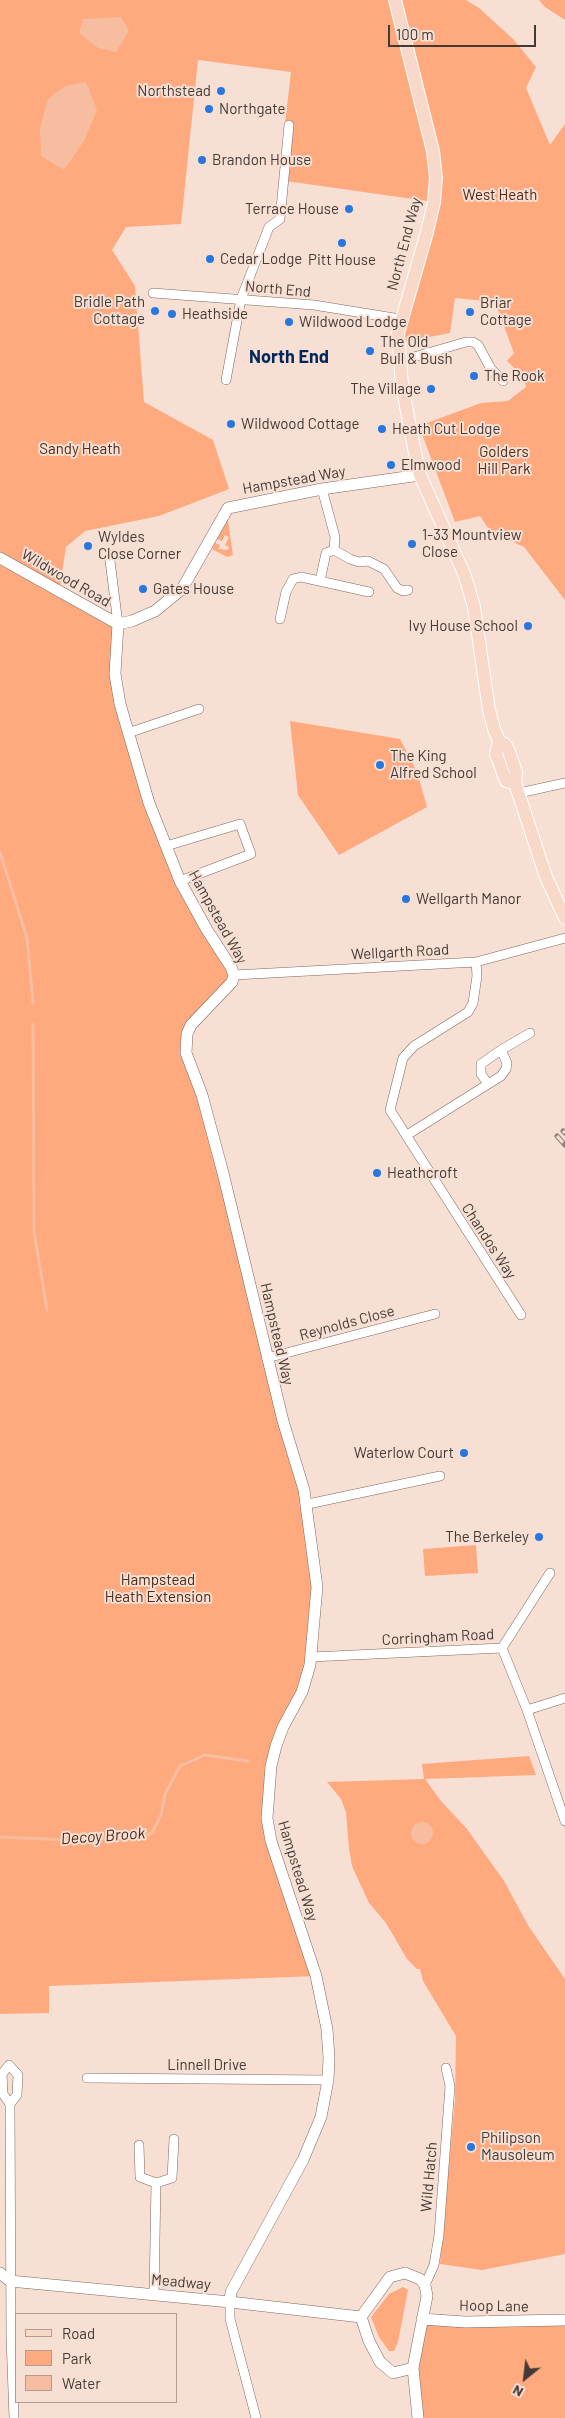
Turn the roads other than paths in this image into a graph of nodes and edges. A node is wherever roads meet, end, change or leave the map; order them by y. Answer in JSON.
{"nodes":[{"id":1,"x":395,"y":0,"type":"edge"},
{"id":2,"x":289,"y":125,"type":"dead end"},
{"id":3,"x":153,"y":293,"type":"dead end"},
{"id":4,"x":241,"y":299,"type":"junction"},
{"id":5,"x":400,"y":319,"type":"junction"},
{"id":6,"x":400,"y":361,"type":"junction"},
{"id":7,"x":226,"y":380,"type":"dead end"},
{"id":8,"x":503,"y":382,"type":"dead end"},
{"id":9,"x":419,"y":471,"type":"junction"},
{"id":10,"x":322,"y":489,"type":"junction"},
{"id":11,"x":334,"y":550,"type":"junction"},
{"id":12,"x":0,"y":558,"type":"edge"},
{"id":13,"x":110,"y":561,"type":"dead end"},
{"id":14,"x":320,"y":581,"type":"junction"},
{"id":15,"x":408,"y":590,"type":"dead end"},
{"id":16,"x":369,"y":592,"type":"dead end"},
{"id":17,"x":280,"y":619,"type":"dead end"},
{"id":18,"x":118,"y":624,"type":"junction"},
{"id":19,"x":199,"y":709,"type":"dead end"},
{"id":20,"x":128,"y":733,"type":"junction"},
{"id":21,"x":565,"y":782,"type":"edge"},
{"id":22,"x":517,"y":788,"type":"junction"},
{"id":23,"x":166,"y":846,"type":"junction"},
{"id":24,"x":180,"y":881,"type":"junction"},
{"id":25,"x":565,"y":918,"type":"edge"},
{"id":26,"x":565,"y":938,"type":"edge"},
{"id":27,"x":476,"y":962,"type":"junction"},
{"id":28,"x":234,"y":975,"type":"junction"},
{"id":29,"x":530,"y":1033,"type":"dead end"},
{"id":30,"x":501,"y":1050,"type":"junction"},
{"id":31,"x":488,"y":1084,"type":"junction"},
{"id":32,"x":407,"y":1135,"type":"junction"},
{"id":33,"x":435,"y":1314,"type":"dead end"},
{"id":34,"x":521,"y":1316,"type":"dead end"},
{"id":35,"x":267,"y":1358,"type":"junction"},
{"id":36,"x":440,"y":1476,"type":"dead end"},
{"id":37,"x":308,"y":1504,"type":"junction"},
{"id":38,"x":550,"y":1573,"type":"dead end"},
{"id":39,"x":502,"y":1648,"type":"junction"},
{"id":40,"x":311,"y":1657,"type":"junction"},
{"id":41,"x":565,"y":1698,"type":"edge"},
{"id":42,"x":527,"y":1710,"type":"junction"},
{"id":43,"x":565,"y":1821,"type":"edge"},
{"id":44,"x":446,"y":2068,"type":"dead end"},
{"id":45,"x":87,"y":2078,"type":"dead end"},
{"id":46,"x":328,"y":2080,"type":"junction"},
{"id":47,"x":10,"y":2104,"type":"dead end"},
{"id":48,"x":174,"y":2139,"type":"dead end"},
{"id":49,"x":139,"y":2145,"type":"dead end"},
{"id":50,"x":156,"y":2183,"type":"junction"},
{"id":51,"x":0,"y":2273,"type":"edge"},
{"id":52,"x":10,"y":2281,"type":"junction"},
{"id":53,"x":425,"y":2286,"type":"junction"},
{"id":54,"x":154,"y":2295,"type":"junction"},
{"id":55,"x":230,"y":2302,"type":"junction"},
{"id":56,"x":361,"y":2317,"type":"junction"},
{"id":57,"x":422,"y":2319,"type":"junction"},
{"id":58,"x":565,"y":2320,"type":"edge"},
{"id":59,"x":413,"y":2368,"type":"junction"},
{"id":60,"x":14,"y":2418,"type":"edge"},
{"id":61,"x":256,"y":2418,"type":"edge"},
{"id":62,"x":418,"y":2418,"type":"edge"}],
"edges":[{"from":1,"to":5,"type":"main road","name":"North End Way"},
{"from":2,"to":4,"type":"street"},
{"from":3,"to":4,"type":"street","name":"North End"},
{"from":4,"to":5,"type":"street","name":"North End"},
{"from":4,"to":7,"type":"street"},
{"from":5,"to":6,"type":"main road","name":"North End Way"},
{"from":6,"to":8,"type":"street"},
{"from":6,"to":9,"type":"main road","name":"North End Way"},
{"from":9,"to":10,"type":"street","name":"Hampstead Way"},
{"from":9,"to":22,"type":"main road","name":"North End Way"},
{"from":10,"to":11,"type":"street"},
{"from":10,"to":18,"type":"street","name":"Hampstead Way"},
{"from":11,"to":14,"type":"street"},
{"from":11,"to":15,"type":"street"},
{"from":12,"to":18,"type":"street","name":"Wildwood Road"},
{"from":13,"to":18,"type":"street"},
{"from":14,"to":16,"type":"street"},
{"from":14,"to":17,"type":"street"},
{"from":18,"to":20,"type":"street","name":"Hampstead Way"},
{"from":19,"to":20,"type":"street"},
{"from":20,"to":23,"type":"street","name":"Hampstead Way"},
{"from":21,"to":22,"type":"street"},
{"from":22,"to":25,"type":"main road","name":"North End Way"},
{"from":23,"to":24,"type":"street","name":"Hampstead Way"},
{"from":23,"to":24,"type":"street"},
{"from":24,"to":28,"type":"street","name":"Hampstead Way"},
{"from":26,"to":27,"type":"street","name":"Wellgarth Road"},
{"from":27,"to":28,"type":"street","name":"Wellgarth Road"},
{"from":27,"to":32,"type":"street","name":"Chandos Way"},
{"from":28,"to":35,"type":"street","name":"Hampstead Way"},
{"from":29,"to":30,"type":"street"},
{"from":30,"to":31,"type":"street"},
{"from":30,"to":31,"type":"street"},
{"from":31,"to":32,"type":"street"},
{"from":32,"to":34,"type":"street","name":"Chandos Way"},
{"from":33,"to":35,"type":"street","name":"Reynolds Close"},
{"from":35,"to":37,"type":"street","name":"Hampstead Way"},
{"from":36,"to":37,"type":"street"},
{"from":37,"to":40,"type":"street","name":"Hampstead Way"},
{"from":38,"to":39,"type":"street"},
{"from":39,"to":40,"type":"street","name":"Corringham Road"},
{"from":39,"to":42,"type":"street","name":"Corringham Road"},
{"from":40,"to":46,"type":"street","name":"Hampstead Way"},
{"from":41,"to":42,"type":"street"},
{"from":42,"to":43,"type":"street","name":"Corringham Road"},
{"from":44,"to":53,"type":"street","name":"Wild Hatch"},
{"from":45,"to":46,"type":"street","name":"Linnell Drive"},
{"from":46,"to":55,"type":"street","name":"Hampstead Way"},
{"from":47,"to":52,"type":"street"},
{"from":48,"to":50,"type":"street"},
{"from":49,"to":50,"type":"street"},
{"from":50,"to":54,"type":"street"},
{"from":51,"to":52,"type":"street"},
{"from":52,"to":54,"type":"street","name":"Meadway"},
{"from":52,"to":60,"type":"street"},
{"from":53,"to":56,"type":"street"},
{"from":53,"to":57,"type":"street"},
{"from":54,"to":55,"type":"street","name":"Meadway"},
{"from":55,"to":56,"type":"street","name":"Meadway"},
{"from":55,"to":61,"type":"street","name":"Hampstead Way"},
{"from":56,"to":59,"type":"street"},
{"from":57,"to":58,"type":"street","name":"Hoop Lane"},
{"from":57,"to":59,"type":"street"},
{"from":59,"to":62,"type":"street"}]}
